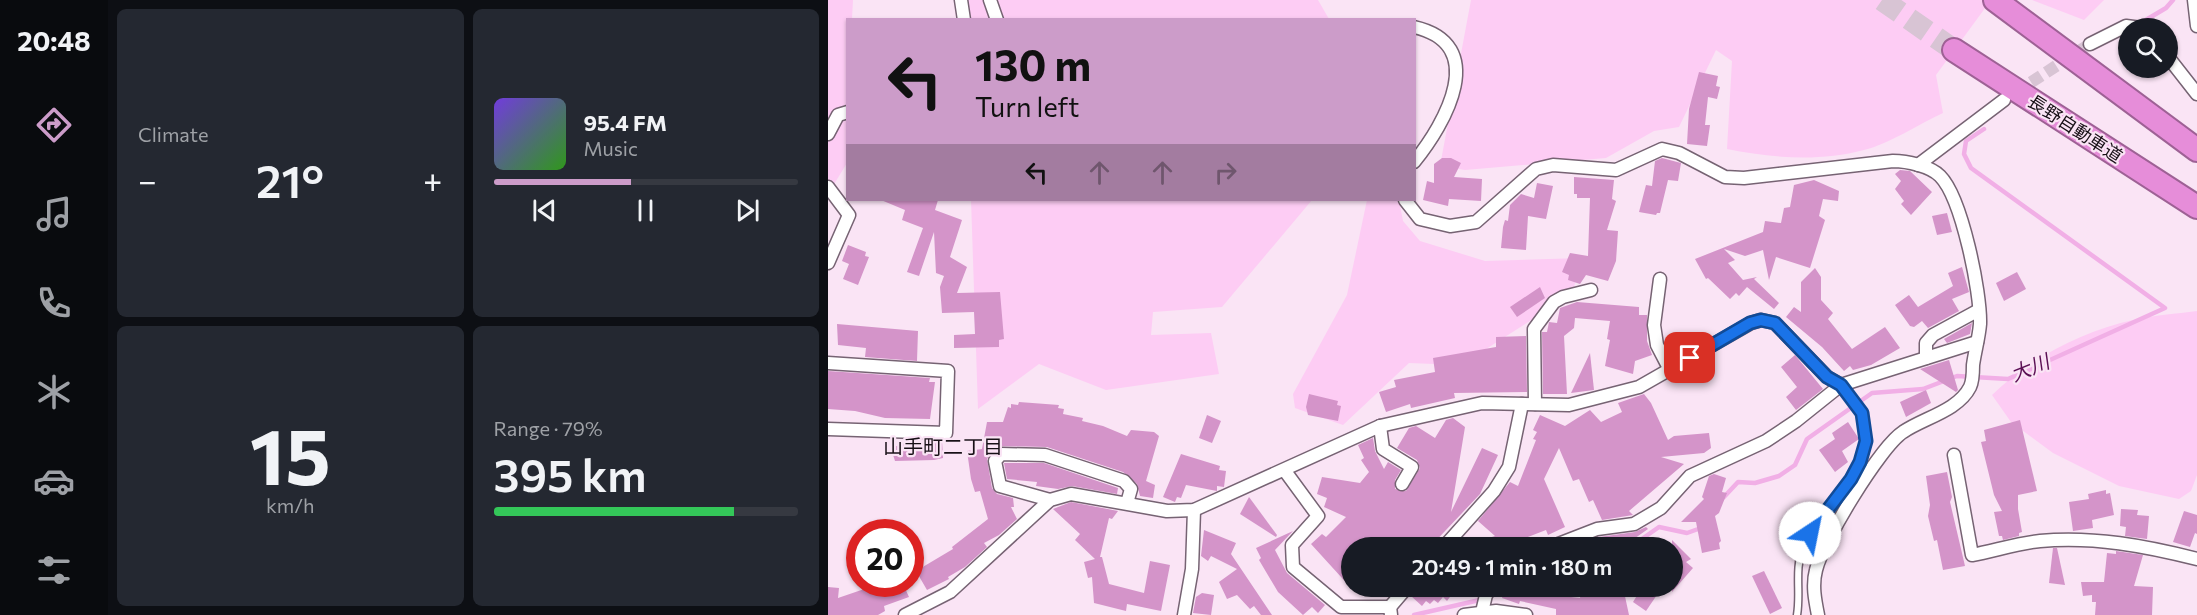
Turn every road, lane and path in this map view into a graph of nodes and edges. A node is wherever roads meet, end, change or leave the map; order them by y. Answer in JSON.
{"nodes":[{"id":1,"x":961,"y":0,"type":"edge"},
{"id":2,"x":990,"y":0,"type":"edge"},
{"id":3,"x":1995,"y":0,"type":"edge"},
{"id":4,"x":2194,"y":0,"type":"edge"},
{"id":5,"x":964,"y":18,"type":"edge"},
{"id":6,"x":996,"y":18,"type":"edge"},
{"id":7,"x":1416,"y":27,"type":"edge"},
{"id":8,"x":2197,"y":27,"type":"edge"},
{"id":9,"x":2118,"y":30,"type":"edge"},
{"id":10,"x":2090,"y":44,"type":"tunnel mouth"},
{"id":11,"x":1954,"y":50,"type":"tunnel mouth"},
{"id":12,"x":2178,"y":70,"type":"edge"},
{"id":13,"x":2197,"y":94,"type":"edge"},
{"id":14,"x":2004,"y":100,"type":"tunnel mouth"},
{"id":15,"x":846,"y":113,"type":"edge"},
{"id":16,"x":828,"y":134,"type":"edge"},
{"id":17,"x":2197,"y":150,"type":"edge"},
{"id":18,"x":1416,"y":159,"type":"edge"},
{"id":19,"x":1918,"y":165,"type":"junction"},
{"id":20,"x":828,"y":187,"type":"edge"},
{"id":21,"x":1406,"y":201,"type":"edge"},
{"id":22,"x":2197,"y":207,"type":"edge"},
{"id":23,"x":828,"y":263,"type":"edge"},
{"id":24,"x":1660,"y":279,"type":"dead end"},
{"id":25,"x":1591,"y":290,"type":"dead end"},
{"id":26,"x":1979,"y":310,"type":"junction"},
{"id":27,"x":1977,"y":342,"type":"junction"},
{"id":28,"x":1926,"y":358,"type":"junction"},
{"id":29,"x":828,"y":363,"type":"edge"},
{"id":30,"x":1670,"y":370,"type":"junction"},
{"id":31,"x":1841,"y":385,"type":"junction"},
{"id":32,"x":1528,"y":404,"type":"junction"},
{"id":33,"x":1380,"y":426,"type":"junction"},
{"id":34,"x":828,"y":429,"type":"edge"},
{"id":35,"x":1954,"y":455,"type":"dead end"},
{"id":36,"x":1285,"y":471,"type":"junction"},
{"id":37,"x":1402,"y":484,"type":"dead end"},
{"id":38,"x":1050,"y":500,"type":"junction"},
{"id":39,"x":1126,"y":503,"type":"junction"},
{"id":40,"x":1194,"y":510,"type":"junction"},
{"id":41,"x":1453,"y":537,"type":"edge"},
{"id":42,"x":1578,"y":537,"type":"edge"},
{"id":43,"x":2197,"y":560,"type":"edge"},
{"id":44,"x":1401,"y":597,"type":"edge"},
{"id":45,"x":1486,"y":597,"type":"edge"},
{"id":46,"x":1391,"y":611,"type":"edge"},
{"id":47,"x":1482,"y":612,"type":"junction"},
{"id":48,"x":905,"y":615,"type":"edge"},
{"id":49,"x":1184,"y":615,"type":"edge"},
{"id":50,"x":1464,"y":615,"type":"edge"},
{"id":51,"x":1526,"y":615,"type":"edge"},
{"id":52,"x":1797,"y":615,"type":"edge"},
{"id":53,"x":1818,"y":615,"type":"edge"}],
"edges":[{"from":1,"to":5,"type":"street"},
{"from":2,"to":6,"type":"street"},
{"from":3,"to":17,"type":"highway"},
{"from":4,"to":8,"type":"street"},
{"from":7,"to":18,"type":"street"},
{"from":9,"to":10,"type":"street"},
{"from":11,"to":22,"type":"highway","name":"長野自動車道"},
{"from":12,"to":13,"type":"street"},
{"from":14,"to":19,"type":"street"},
{"from":15,"to":16,"type":"street"},
{"from":19,"to":21,"type":"street"},
{"from":19,"to":26,"type":"street"},
{"from":20,"to":23,"type":"street"},
{"from":24,"to":30,"type":"street"},
{"from":25,"to":32,"type":"street"},
{"from":26,"to":27,"type":"street"},
{"from":26,"to":28,"type":"street"},
{"from":27,"to":28,"type":"street"},
{"from":27,"to":53,"type":"street"},
{"from":28,"to":31,"type":"street"},
{"from":29,"to":34,"type":"street"},
{"from":30,"to":31,"type":"street"},
{"from":30,"to":32,"type":"street"},
{"from":31,"to":42,"type":"street"},
{"from":31,"to":52,"type":"lane"},
{"from":32,"to":33,"type":"street"},
{"from":32,"to":41,"type":"street"},
{"from":33,"to":36,"type":"street"},
{"from":33,"to":37,"type":"street"},
{"from":35,"to":43,"type":"street"},
{"from":36,"to":40,"type":"street"},
{"from":36,"to":46,"type":"street"},
{"from":38,"to":39,"type":"street"},
{"from":38,"to":39,"type":"street"},
{"from":38,"to":48,"type":"street"},
{"from":39,"to":40,"type":"street"},
{"from":40,"to":49,"type":"street"},
{"from":44,"to":46,"type":"street"},
{"from":45,"to":47,"type":"street"},
{"from":47,"to":50,"type":"street"},
{"from":47,"to":51,"type":"street"}]}
